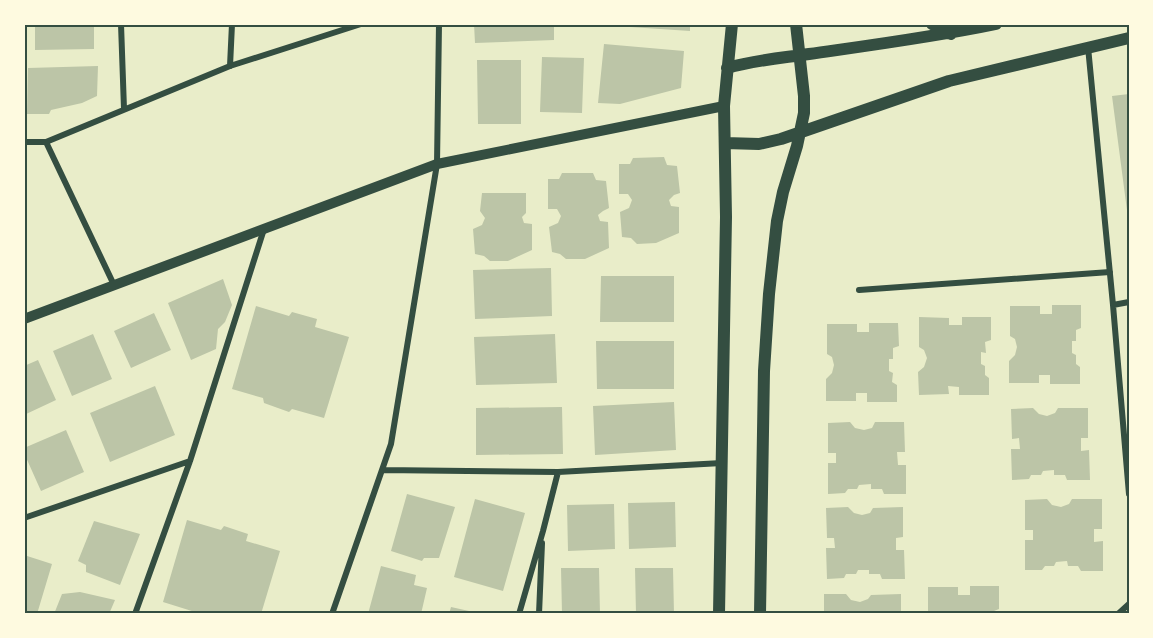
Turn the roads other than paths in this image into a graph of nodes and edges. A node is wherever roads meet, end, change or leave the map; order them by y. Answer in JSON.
{"nodes":[{"id":1,"x":122,"y":24,"type":"edge"},
{"id":2,"x":232,"y":24,"type":"edge"},
{"id":3,"x":361,"y":24,"type":"edge"},
{"id":4,"x":439,"y":24,"type":"edge"},
{"id":5,"x":732,"y":24,"type":"edge"},
{"id":6,"x":796,"y":24,"type":"edge"},
{"id":7,"x":932,"y":24,"type":"edge"},
{"id":8,"x":996,"y":24,"type":"edge"},
{"id":9,"x":951,"y":34,"type":"junction"},
{"id":10,"x":1129,"y":38,"type":"edge"},
{"id":11,"x":1088,"y":47,"type":"junction"},
{"id":12,"x":800,"y":56,"type":"junction"},
{"id":13,"x":230,"y":66,"type":"junction"},
{"id":14,"x":727,"y":68,"type":"junction"},
{"id":15,"x":724,"y":106,"type":"junction"},
{"id":16,"x":124,"y":109,"type":"junction"},
{"id":17,"x":800,"y":133,"type":"junction"},
{"id":18,"x":24,"y":142,"type":"edge"},
{"id":19,"x":46,"y":142,"type":"junction"},
{"id":20,"x":725,"y":143,"type":"junction"},
{"id":21,"x":437,"y":164,"type":"junction"},
{"id":22,"x":264,"y":229,"type":"junction"},
{"id":23,"x":1110,"y":272,"type":"junction"},
{"id":24,"x":114,"y":285,"type":"junction"},
{"id":25,"x":859,"y":290,"type":"dead end"},
{"id":26,"x":1129,"y":302,"type":"edge"},
{"id":27,"x":1113,"y":305,"type":"junction"},
{"id":28,"x":24,"y":319,"type":"edge"},
{"id":29,"x":189,"y":462,"type":"junction"},
{"id":30,"x":722,"y":463,"type":"junction"},
{"id":31,"x":382,"y":470,"type":"junction"},
{"id":32,"x":558,"y":472,"type":"junction"},
{"id":33,"x":1129,"y":494,"type":"edge"},
{"id":34,"x":24,"y":518,"type":"edge"},
{"id":35,"x":543,"y":531,"type":"junction"},
{"id":36,"x":1129,"y":604,"type":"edge"},
{"id":37,"x":135,"y":614,"type":"edge"},
{"id":38,"x":332,"y":614,"type":"edge"},
{"id":39,"x":519,"y":614,"type":"edge"},
{"id":40,"x":539,"y":614,"type":"edge"},
{"id":41,"x":719,"y":614,"type":"edge"},
{"id":42,"x":759,"y":614,"type":"edge"},
{"id":43,"x":1119,"y":614,"type":"edge"}],
"edges":[{"from":1,"to":16,"type":"street"},
{"from":2,"to":13,"type":"street"},
{"from":3,"to":13,"type":"street"},
{"from":4,"to":21,"type":"street"},
{"from":5,"to":14,"type":"main road"},
{"from":6,"to":12,"type":"main road"},
{"from":7,"to":9,"type":"main road"},
{"from":8,"to":9,"type":"main road"},
{"from":9,"to":12,"type":"main road"},
{"from":10,"to":11,"type":"main road"},
{"from":11,"to":17,"type":"main road"},
{"from":11,"to":23,"type":"street"},
{"from":12,"to":14,"type":"main road"},
{"from":12,"to":17,"type":"main road"},
{"from":13,"to":16,"type":"street"},
{"from":14,"to":15,"type":"main road"},
{"from":15,"to":20,"type":"main road"},
{"from":15,"to":21,"type":"street"},
{"from":16,"to":19,"type":"street"},
{"from":17,"to":20,"type":"main road"},
{"from":17,"to":42,"type":"main road"},
{"from":18,"to":19,"type":"street"},
{"from":19,"to":24,"type":"street"},
{"from":20,"to":30,"type":"main road"},
{"from":21,"to":22,"type":"street"},
{"from":21,"to":31,"type":"street"},
{"from":22,"to":24,"type":"street"},
{"from":22,"to":29,"type":"street"},
{"from":23,"to":25,"type":"street"},
{"from":23,"to":27,"type":"street"},
{"from":24,"to":28,"type":"street"},
{"from":26,"to":27,"type":"street"},
{"from":27,"to":33,"type":"street"},
{"from":29,"to":34,"type":"street"},
{"from":29,"to":37,"type":"street"},
{"from":30,"to":32,"type":"street"},
{"from":30,"to":41,"type":"main road"},
{"from":31,"to":32,"type":"street"},
{"from":31,"to":38,"type":"street"},
{"from":32,"to":35,"type":"street"},
{"from":35,"to":39,"type":"street"},
{"from":35,"to":40,"type":"street"},
{"from":36,"to":43,"type":"street"}]}
